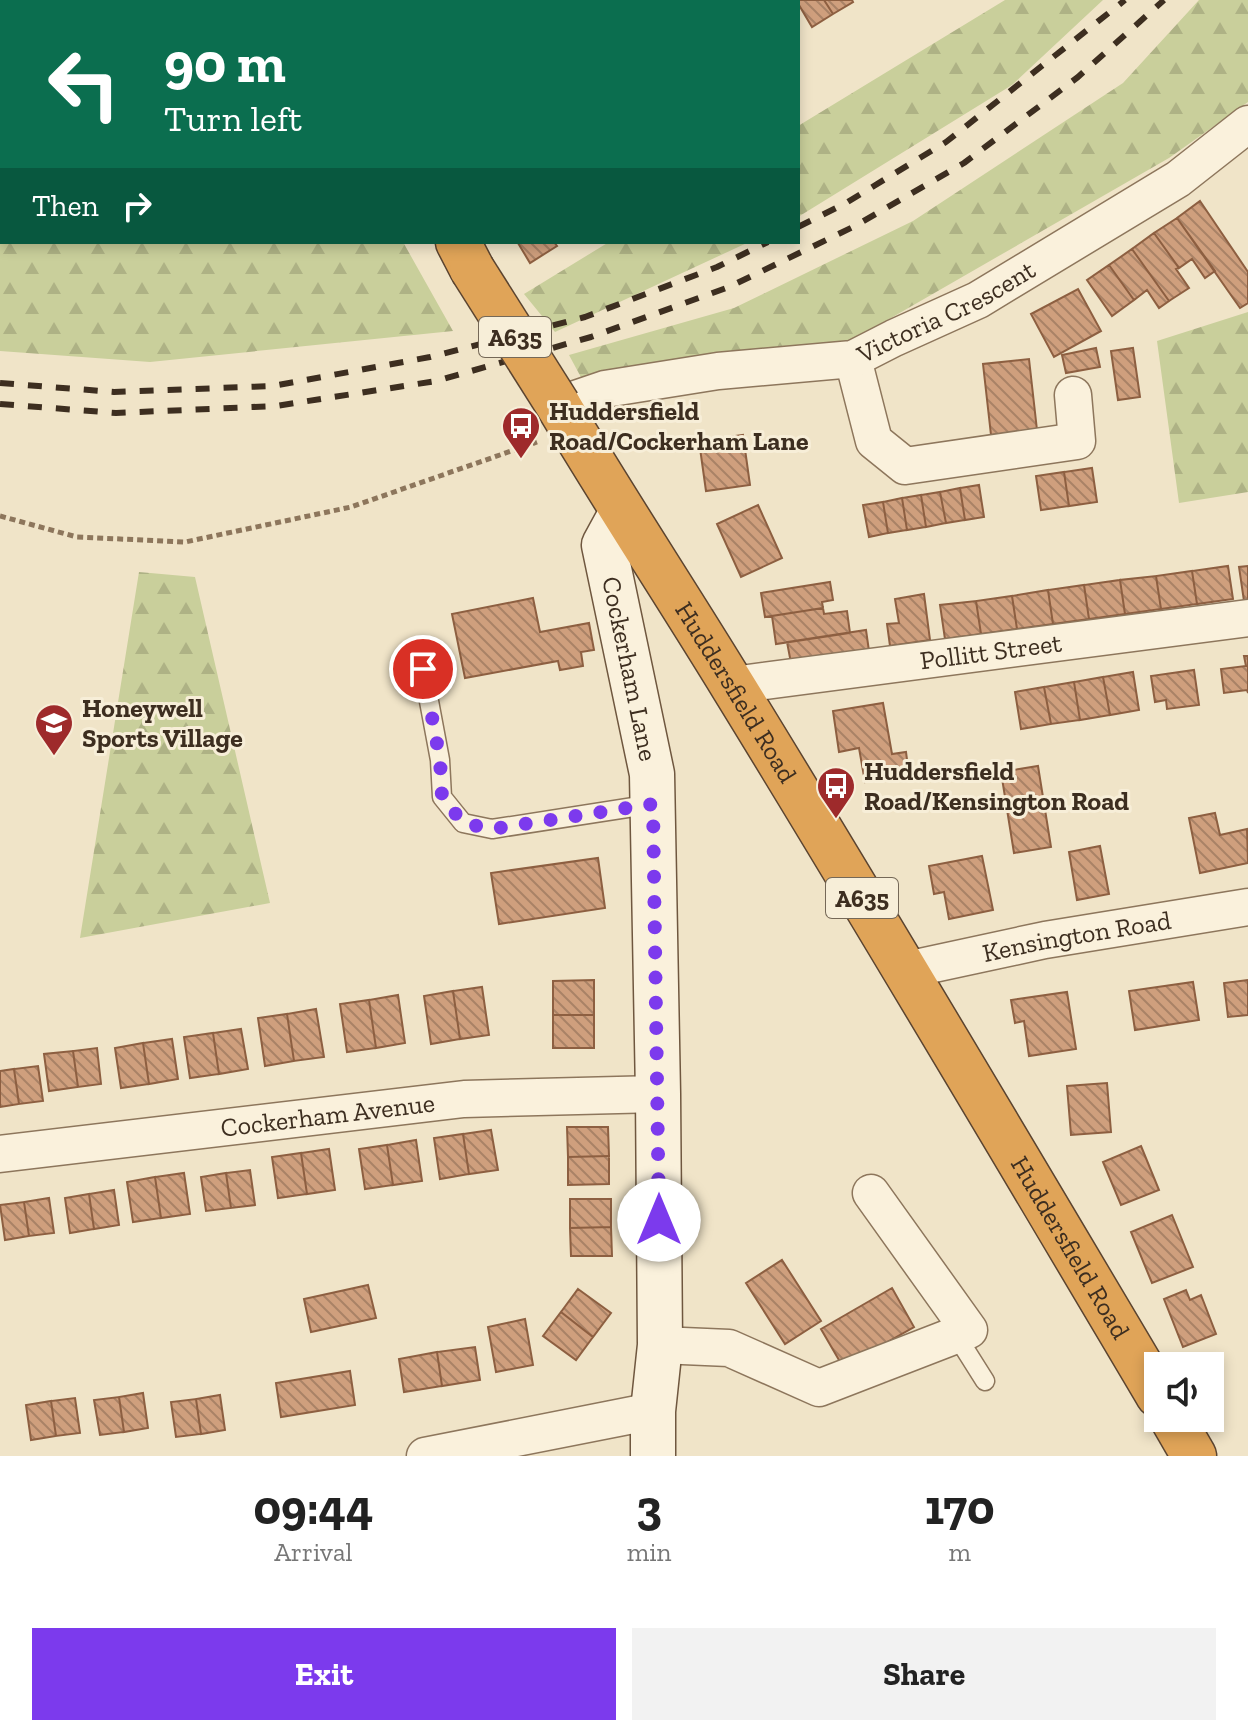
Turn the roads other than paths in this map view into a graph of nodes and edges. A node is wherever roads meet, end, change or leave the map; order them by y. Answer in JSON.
{"nodes":[{"id":1,"x":1248,"y":124,"type":"edge"},
{"id":2,"x":465,"y":255,"type":"edge"},
{"id":3,"x":853,"y":359,"type":"junction"},
{"id":4,"x":1073,"y":395,"type":"dead end"},
{"id":5,"x":565,"y":417,"type":"junction"},
{"id":6,"x":622,"y":512,"type":"junction"},
{"id":7,"x":1248,"y":618,"type":"edge"},
{"id":8,"x":423,"y":669,"type":"dead end"},
{"id":9,"x":733,"y":685,"type":"junction"},
{"id":10,"x":653,"y":804,"type":"junction"},
{"id":11,"x":1248,"y":907,"type":"edge"},
{"id":12,"x":906,"y":970,"type":"junction"},
{"id":13,"x":658,"y":1094,"type":"junction"},
{"id":14,"x":0,"y":1154,"type":"edge"},
{"id":15,"x":871,"y":1193,"type":"dead end"},
{"id":16,"x":956,"y":1335,"type":"junction"},
{"id":17,"x":660,"y":1345,"type":"junction"},
{"id":18,"x":1144,"y":1371,"type":"edge"},
{"id":19,"x":985,"y":1381,"type":"dead end"},
{"id":20,"x":653,"y":1411,"type":"junction"},
{"id":21,"x":1180,"y":1432,"type":"edge"},
{"id":22,"x":425,"y":1456,"type":"edge"},
{"id":23,"x":653,"y":1456,"type":"edge"},
{"id":24,"x":1194,"y":1456,"type":"edge"}],
"edges":[{"from":1,"to":3,"type":"street","name":"Victoria Crescent"},
{"from":2,"to":5,"type":"highway","name":"Huddersfield Road","number":"A635","bridge":true},
{"from":3,"to":4,"type":"street"},
{"from":3,"to":5,"type":"street","name":"Victoria Crescent"},
{"from":5,"to":6,"type":"highway","name":"Huddersfield Road","number":"A635"},
{"from":6,"to":9,"type":"highway","name":"Huddersfield Road","number":"A635"},
{"from":6,"to":10,"type":"street","name":"Cockerham Lane"},
{"from":7,"to":9,"type":"street","name":"Pollitt Street"},
{"from":8,"to":10,"type":"lane"},
{"from":9,"to":12,"type":"highway","name":"Huddersfield Road","number":"A635"},
{"from":10,"to":13,"type":"street","name":"Cockerham Lane"},
{"from":11,"to":12,"type":"street","name":"Kensington Road"},
{"from":12,"to":18,"type":"highway","name":"Huddersfield Road","number":"A635"},
{"from":13,"to":14,"type":"street","name":"Cockerham Avenue"},
{"from":13,"to":17,"type":"street","name":"Cockerham Lane"},
{"from":15,"to":16,"type":"street"},
{"from":16,"to":17,"type":"street"},
{"from":16,"to":19,"type":"lane"},
{"from":17,"to":20,"type":"street","name":"Cockerham Lane"},
{"from":20,"to":22,"type":"street"},
{"from":20,"to":23,"type":"street","name":"Cockerham Lane"},
{"from":21,"to":24,"type":"highway"}]}
